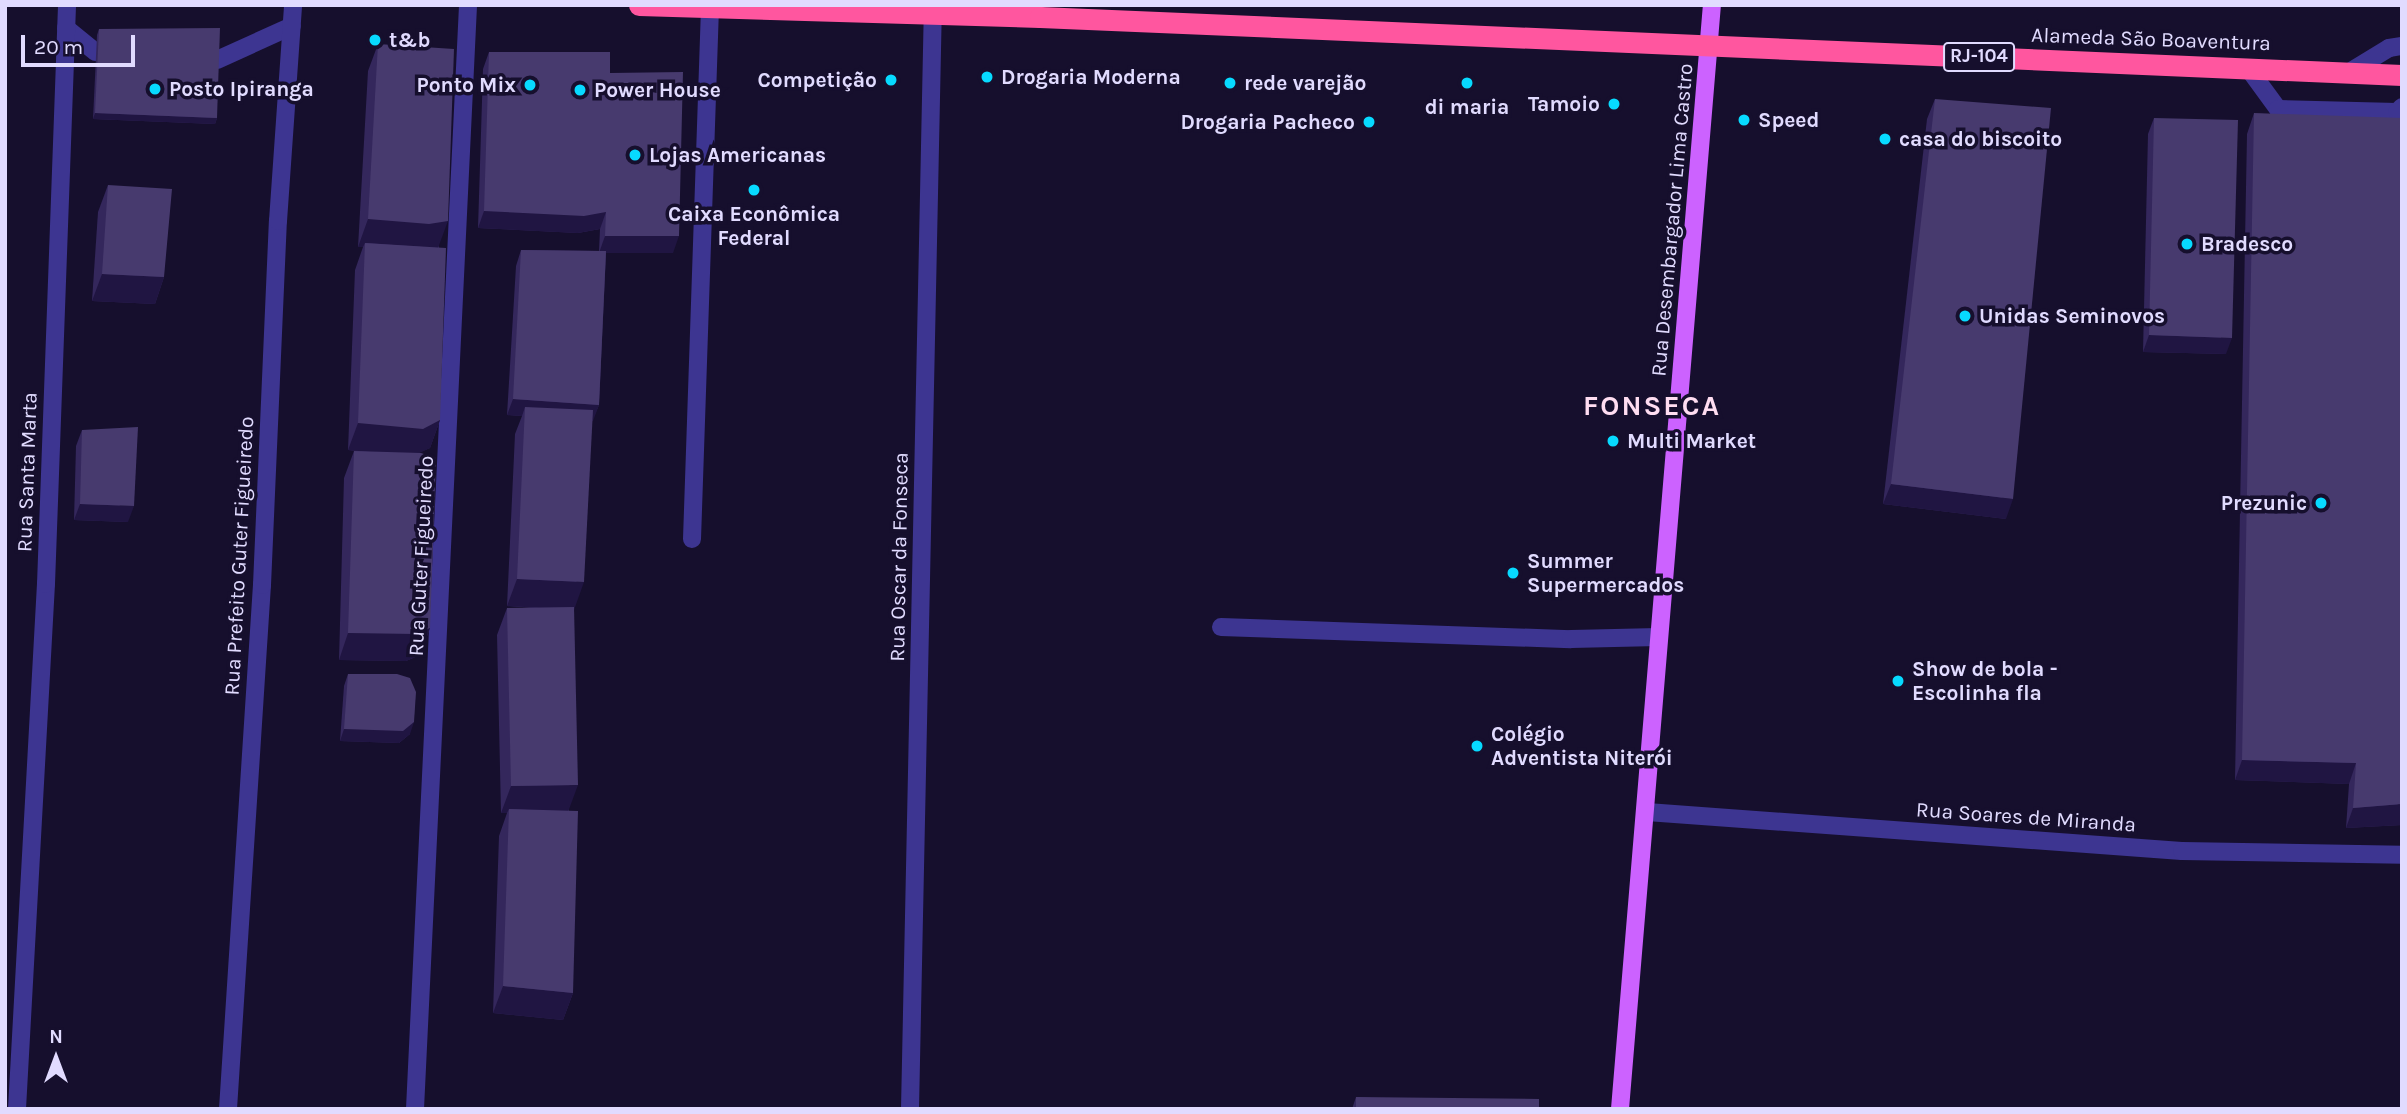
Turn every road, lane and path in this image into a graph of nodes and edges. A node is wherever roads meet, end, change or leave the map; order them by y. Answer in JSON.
{"nodes":[{"id":1,"x":67,"y":5,"type":"edge"},
{"id":2,"x":293,"y":5,"type":"edge"},
{"id":3,"x":468,"y":5,"type":"edge"},
{"id":4,"x":639,"y":5,"type":"edge"},
{"id":5,"x":1712,"y":5,"type":"edge"},
{"id":6,"x":710,"y":8,"type":"junction"},
{"id":7,"x":933,"y":11,"type":"edge"},
{"id":8,"x":292,"y":26,"type":"junction"},
{"id":9,"x":66,"y":28,"type":"junction"},
{"id":10,"x":1710,"y":45,"type":"junction"},
{"id":11,"x":2402,"y":46,"type":"edge"},
{"id":12,"x":96,"y":52,"type":"edge"},
{"id":13,"x":217,"y":60,"type":"edge"},
{"id":14,"x":2248,"y":68,"type":"junction"},
{"id":15,"x":2348,"y":73,"type":"junction"},
{"id":16,"x":2402,"y":75,"type":"edge"},
{"id":17,"x":2402,"y":107,"type":"edge"},
{"id":18,"x":692,"y":539,"type":"dead end"},
{"id":19,"x":1222,"y":626,"type":"dead end"},
{"id":20,"x":1658,"y":637,"type":"junction"},
{"id":21,"x":1647,"y":813,"type":"junction"},
{"id":22,"x":2402,"y":855,"type":"edge"},
{"id":23,"x":18,"y":1109,"type":"edge"},
{"id":24,"x":228,"y":1109,"type":"edge"},
{"id":25,"x":415,"y":1109,"type":"edge"},
{"id":26,"x":910,"y":1109,"type":"edge"},
{"id":27,"x":1620,"y":1109,"type":"edge"}],
"edges":[{"from":1,"to":9,"type":"street","name":"Rua Santa Marta"},
{"from":2,"to":8,"type":"street","name":"Rua Prefeito Guter Figueiredo"},
{"from":3,"to":25,"type":"street","name":"Rua Guter Figueiredo"},
{"from":4,"to":6,"type":"highway","name":"Alameda São Boaventura","number":"RJ-104"},
{"from":5,"to":10,"type":"main road","name":"Rua Desembargador Lima Castro"},
{"from":6,"to":7,"type":"highway","name":"Alameda São Boaventura","number":"RJ-104"},
{"from":6,"to":18,"type":"street"},
{"from":7,"to":10,"type":"highway","name":"Alameda São Boaventura","number":"RJ-104"},
{"from":7,"to":26,"type":"street","name":"Rua Oscar da Fonseca"},
{"from":8,"to":13,"type":"street"},
{"from":8,"to":24,"type":"street","name":"Rua Prefeito Guter Figueiredo"},
{"from":9,"to":12,"type":"street"},
{"from":9,"to":23,"type":"street","name":"Rua Santa Marta"},
{"from":10,"to":14,"type":"highway","name":"Alameda São Boaventura","number":"RJ-104"},
{"from":10,"to":20,"type":"main road","name":"Rua Desembargador Lima Castro"},
{"from":11,"to":15,"type":"street"},
{"from":14,"to":15,"type":"highway","name":"Alameda São Boaventura","number":"RJ-104"},
{"from":14,"to":17,"type":"street"},
{"from":15,"to":16,"type":"highway","name":"Alameda São Boaventura","number":"RJ-104"},
{"from":19,"to":20,"type":"street"},
{"from":20,"to":21,"type":"main road","name":"Rua Desembargador Lima Castro"},
{"from":21,"to":22,"type":"street","name":"Rua Soares de Miranda"},
{"from":21,"to":27,"type":"main road","name":"Rua Desembargador Lima Castro"}]}
